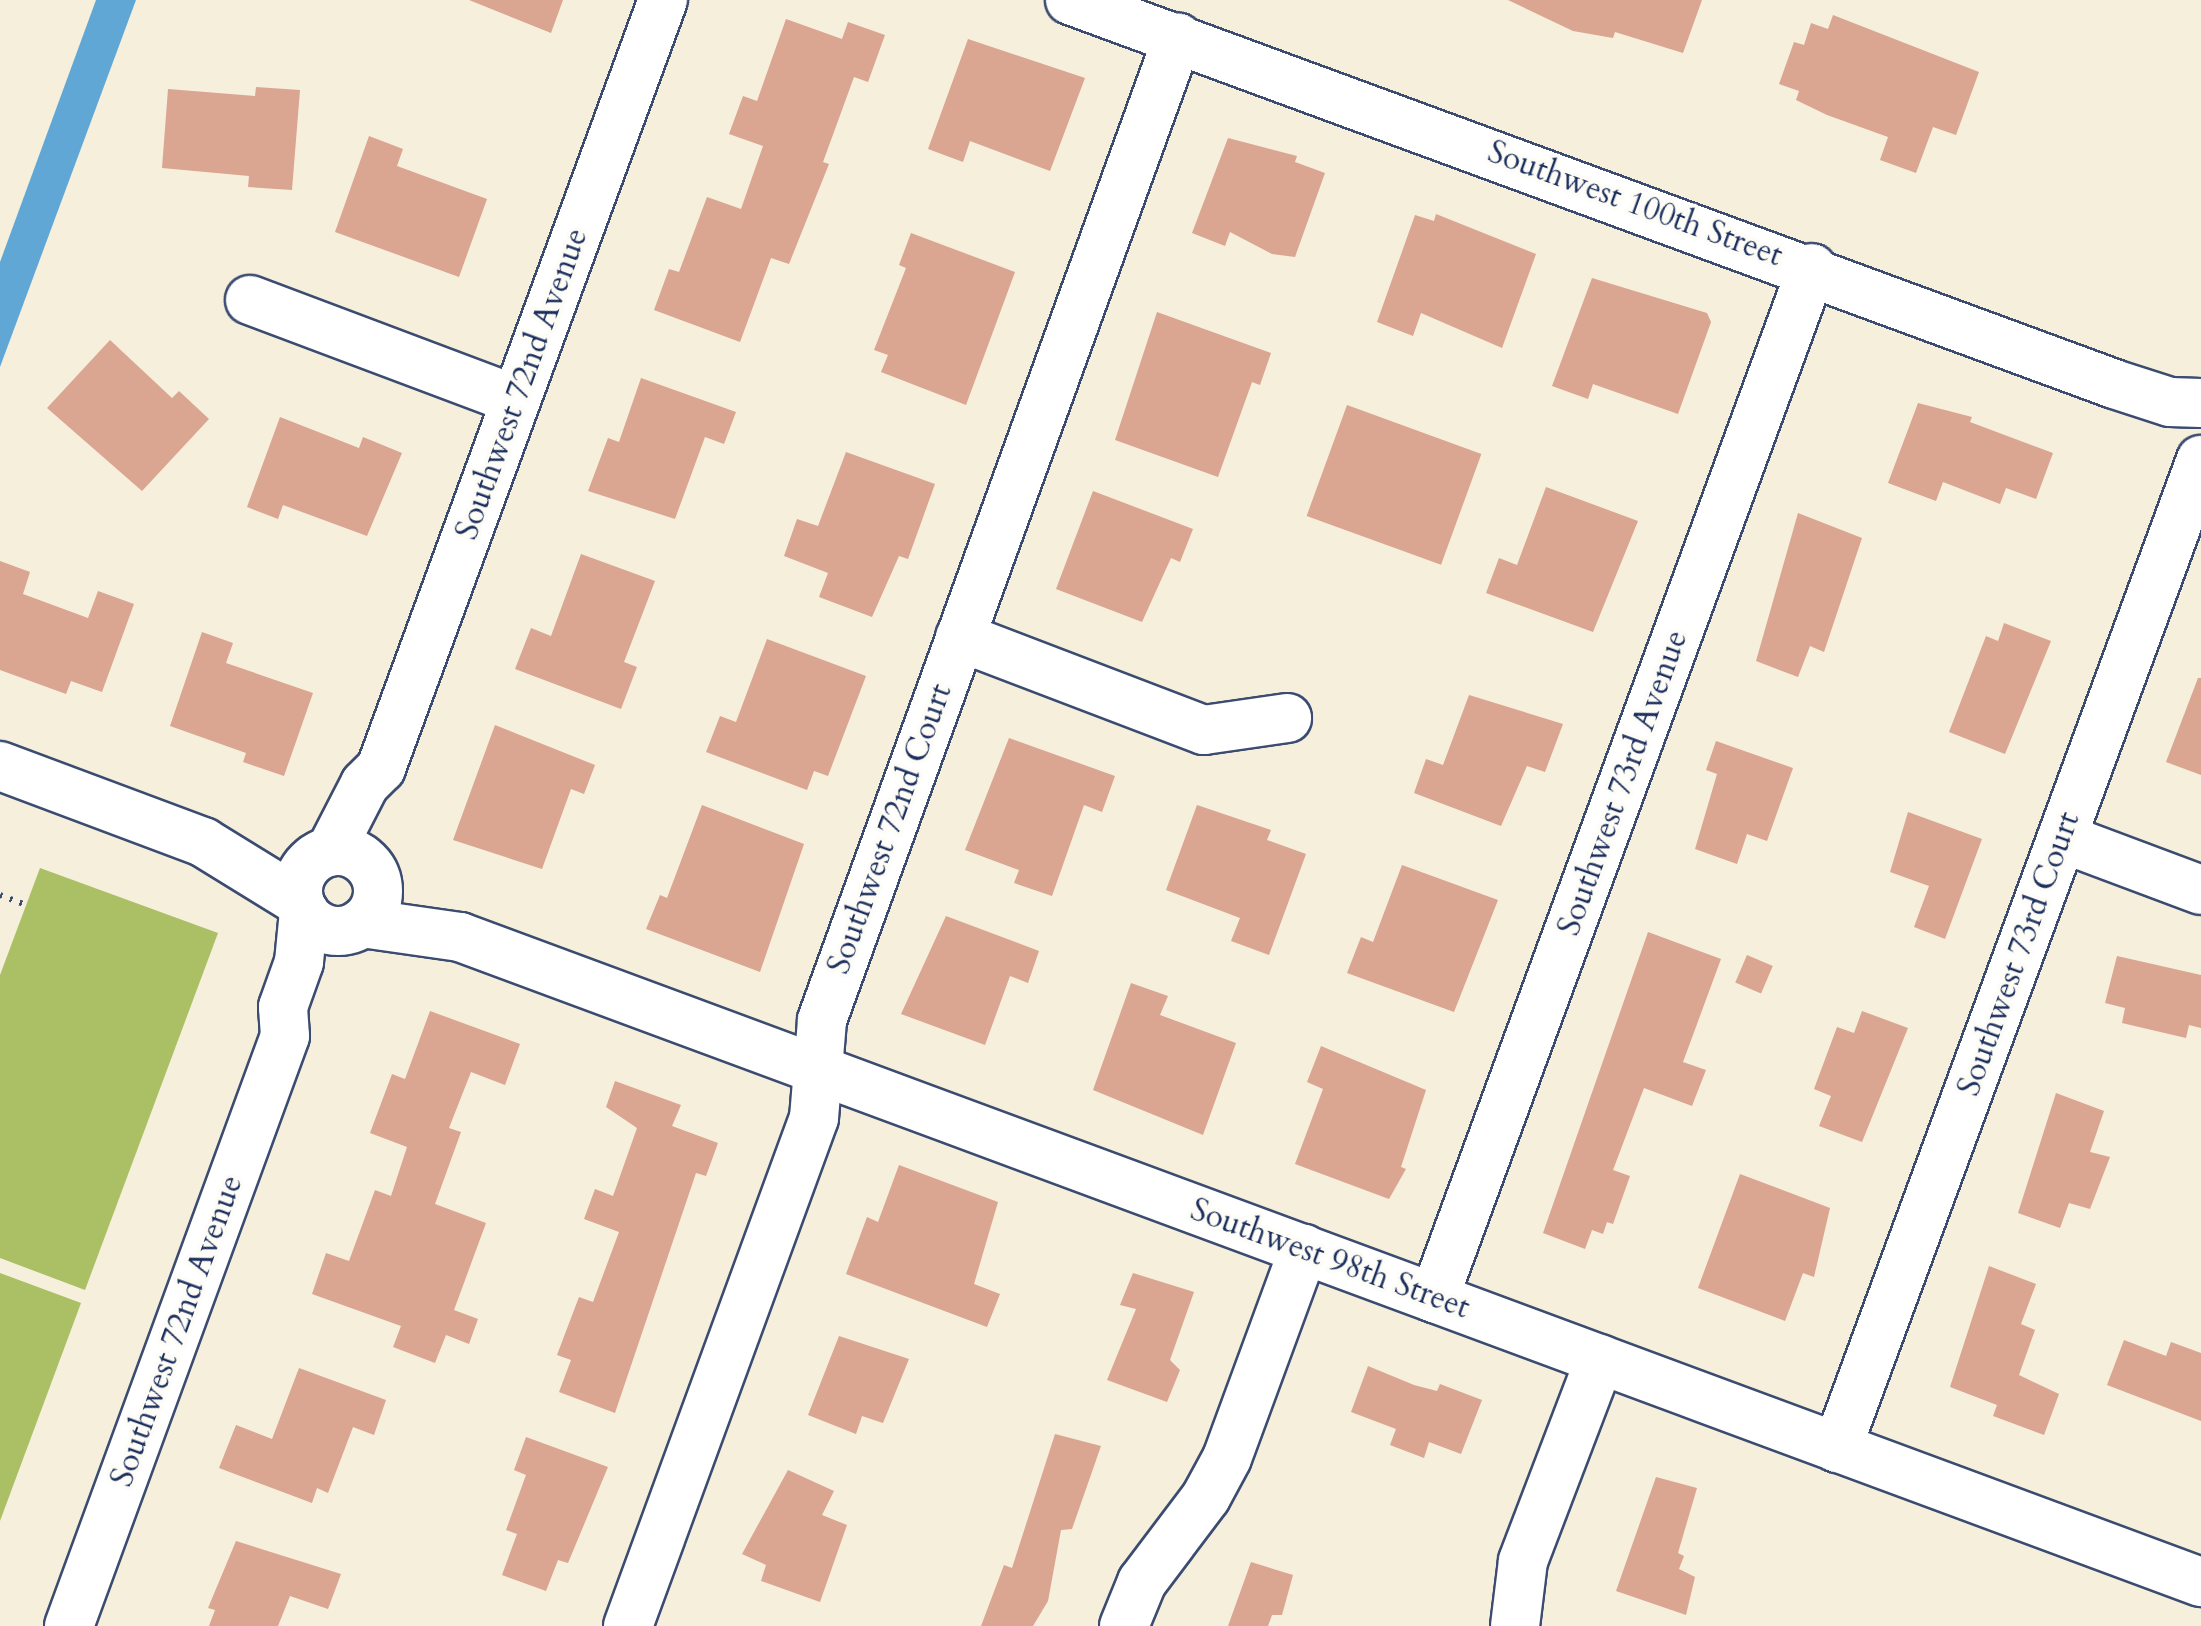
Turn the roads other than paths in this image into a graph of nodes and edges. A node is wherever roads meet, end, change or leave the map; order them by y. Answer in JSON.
{"nodes":[{"id":1,"x":663,"y":0,"type":"edge"},
{"id":2,"x":1070,"y":0,"type":"edge"},
{"id":3,"x":1178,"y":38,"type":"junction"},
{"id":4,"x":1812,"y":268,"type":"junction"},
{"id":5,"x":250,"y":300,"type":"dead end"},
{"id":6,"x":516,"y":400,"type":"junction"},
{"id":7,"x":2201,"y":403,"type":"edge"},
{"id":8,"x":2201,"y":460,"type":"edge"},
{"id":9,"x":960,"y":636,"type":"junction"},
{"id":10,"x":1286,"y":718,"type":"dead end"},
{"id":11,"x":0,"y":766,"type":"edge"},
{"id":12,"x":2062,"y":838,"type":"junction"},
{"id":13,"x":203,"y":842,"type":"junction"},
{"id":14,"x":347,"y":862,"type":"junction"},
{"id":15,"x":2201,"y":890,"type":"edge"},
{"id":16,"x":301,"y":906,"type":"junction"},
{"id":17,"x":357,"y":926,"type":"junction"},
{"id":18,"x":460,"y":937,"type":"junction"},
{"id":19,"x":284,"y":1036,"type":"junction"},
{"id":20,"x":818,"y":1069,"type":"junction"},
{"id":21,"x":1304,"y":1249,"type":"junction"},
{"id":22,"x":1434,"y":1298,"type":"junction"},
{"id":23,"x":1600,"y":1359,"type":"junction"},
{"id":24,"x":1837,"y":1448,"type":"junction"},
{"id":25,"x":2201,"y":1582,"type":"edge"},
{"id":26,"x":68,"y":1626,"type":"edge"},
{"id":27,"x":628,"y":1626,"type":"edge"},
{"id":28,"x":1124,"y":1626,"type":"edge"},
{"id":29,"x":1514,"y":1626,"type":"edge"}],
"edges":[{"from":1,"to":6,"type":"street","name":"Southwest 72nd Avenue"},
{"from":2,"to":3,"type":"street","name":"Southwest 100th Street"},
{"from":3,"to":4,"type":"street","name":"Southwest 100th Street"},
{"from":3,"to":9,"type":"street","name":"Southwest 72nd Court"},
{"from":4,"to":7,"type":"street","name":"Southwest 100th Street"},
{"from":4,"to":22,"type":"street","name":"Southwest 73rd Avenue"},
{"from":5,"to":6,"type":"street"},
{"from":6,"to":14,"type":"street","name":"Southwest 72nd Avenue"},
{"from":8,"to":12,"type":"street","name":"Southwest 73rd Court"},
{"from":9,"to":10,"type":"street"},
{"from":9,"to":20,"type":"street","name":"Southwest 72nd Court"},
{"from":11,"to":13,"type":"street","name":"Southwest 98th Street"},
{"from":12,"to":15,"type":"street"},
{"from":12,"to":24,"type":"street","name":"Southwest 73rd Court"},
{"from":13,"to":14,"type":"street","name":"Southwest 98th Street"},
{"from":13,"to":16,"type":"street","name":"Southwest 98th Street"},
{"from":14,"to":16,"type":"street"},
{"from":14,"to":17,"type":"street"},
{"from":14,"to":18,"type":"street","name":"Southwest 98th Street"},
{"from":16,"to":17,"type":"street"},
{"from":16,"to":19,"type":"street","name":"Southwest 72nd Avenue"},
{"from":17,"to":18,"type":"street","name":"Southwest 98th Street"},
{"from":17,"to":19,"type":"street","name":"Southwest 72nd Avenue"},
{"from":18,"to":20,"type":"street","name":"Southwest 98th Street"},
{"from":19,"to":26,"type":"street","name":"Southwest 72nd Avenue"},
{"from":20,"to":21,"type":"street","name":"Southwest 98th Street"},
{"from":20,"to":27,"type":"street","name":"Southwest 72nd Court"},
{"from":21,"to":22,"type":"street","name":"Southwest 98th Street"},
{"from":21,"to":28,"type":"street"},
{"from":22,"to":23,"type":"street","name":"Southwest 98th Street"},
{"from":23,"to":24,"type":"street","name":"Southwest 98th Street"},
{"from":23,"to":29,"type":"street"},
{"from":24,"to":25,"type":"street","name":"Southwest 98th Street"}]}
